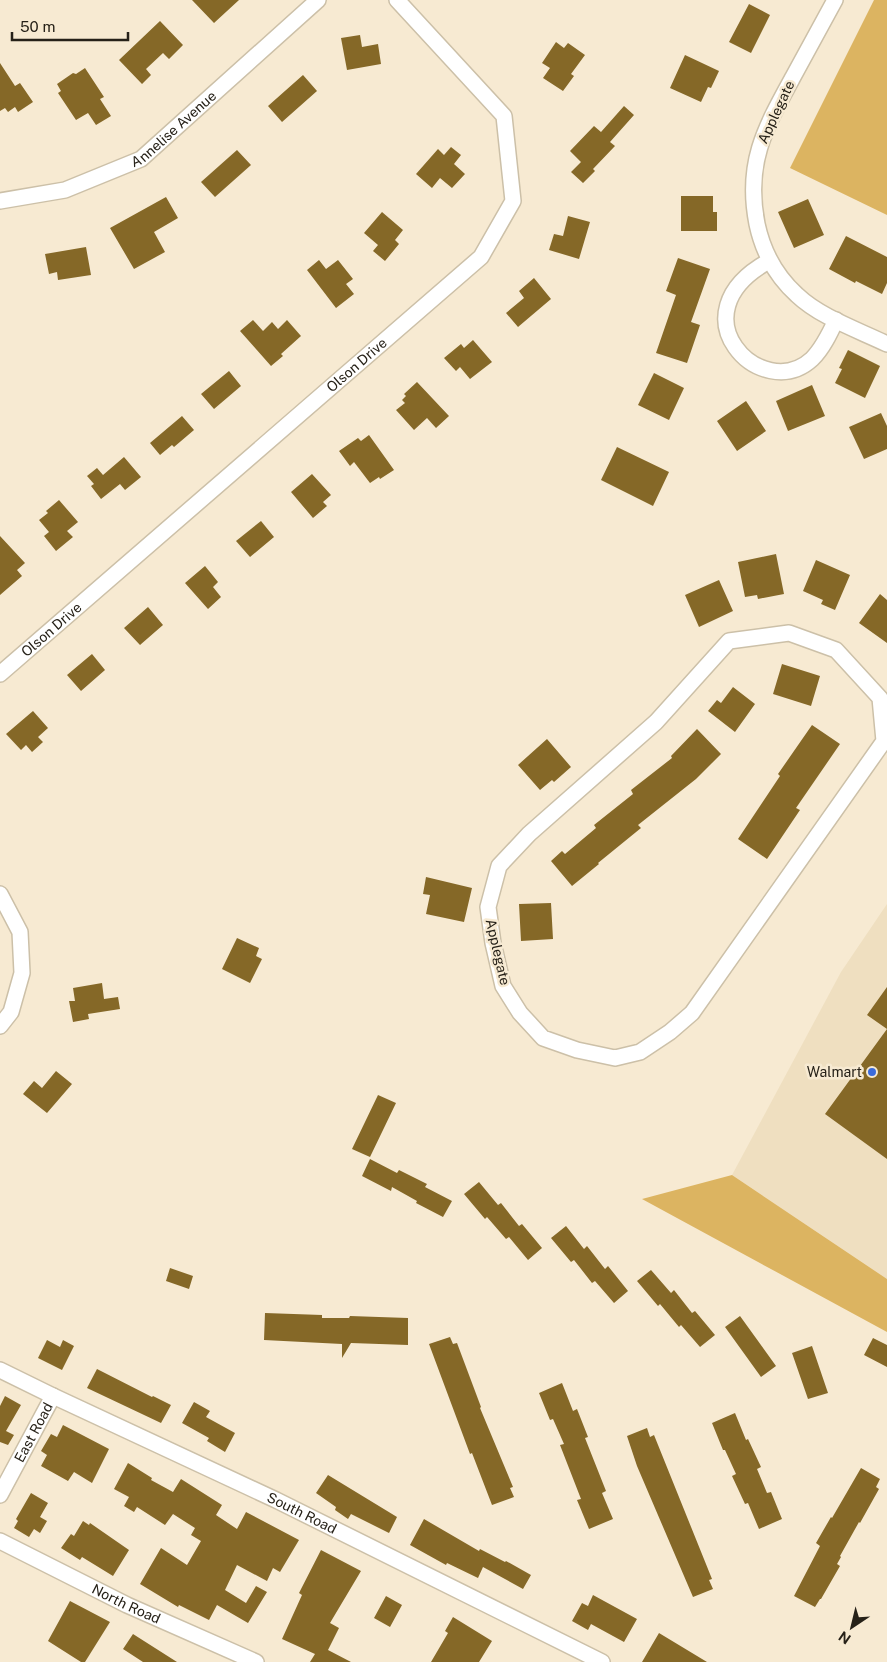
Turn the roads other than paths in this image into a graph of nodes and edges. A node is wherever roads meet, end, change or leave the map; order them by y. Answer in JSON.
{"nodes":[{"id":1,"x":318,"y":0,"type":"edge"},
{"id":2,"x":397,"y":0,"type":"edge"},
{"id":3,"x":835,"y":0,"type":"edge"},
{"id":4,"x":0,"y":201,"type":"edge"},
{"id":5,"x":769,"y":261,"type":"junction"},
{"id":6,"x":836,"y":320,"type":"junction"},
{"id":7,"x":887,"y":344,"type":"edge"},
{"id":8,"x":0,"y":674,"type":"edge"},
{"id":9,"x":886,"y":742,"type":"edge"},
{"id":10,"x":0,"y":894,"type":"edge"},
{"id":11,"x":0,"y":1026,"type":"edge"},
{"id":12,"x":0,"y":1370,"type":"edge"},
{"id":13,"x":53,"y":1396,"type":"junction"},
{"id":14,"x":0,"y":1495,"type":"edge"},
{"id":15,"x":0,"y":1541,"type":"edge"},
{"id":16,"x":256,"y":1662,"type":"edge"},
{"id":17,"x":602,"y":1662,"type":"edge"}],
"edges":[{"from":1,"to":4,"type":"street","name":"Annelise Avenue"},
{"from":2,"to":8,"type":"street","name":"Olson Drive"},
{"from":3,"to":5,"type":"street","name":"Applegate"},
{"from":5,"to":6,"type":"street","name":"Applegate"},
{"from":5,"to":6,"type":"street"},
{"from":6,"to":7,"type":"street","name":"Applegate"},
{"from":9,"to":9,"type":"street","name":"Applegate"},
{"from":10,"to":11,"type":"street"},
{"from":12,"to":13,"type":"street","name":"South Road"},
{"from":13,"to":14,"type":"street","name":"East Road"},
{"from":13,"to":17,"type":"street","name":"South Road"},
{"from":15,"to":16,"type":"street","name":"North Road"}]}
